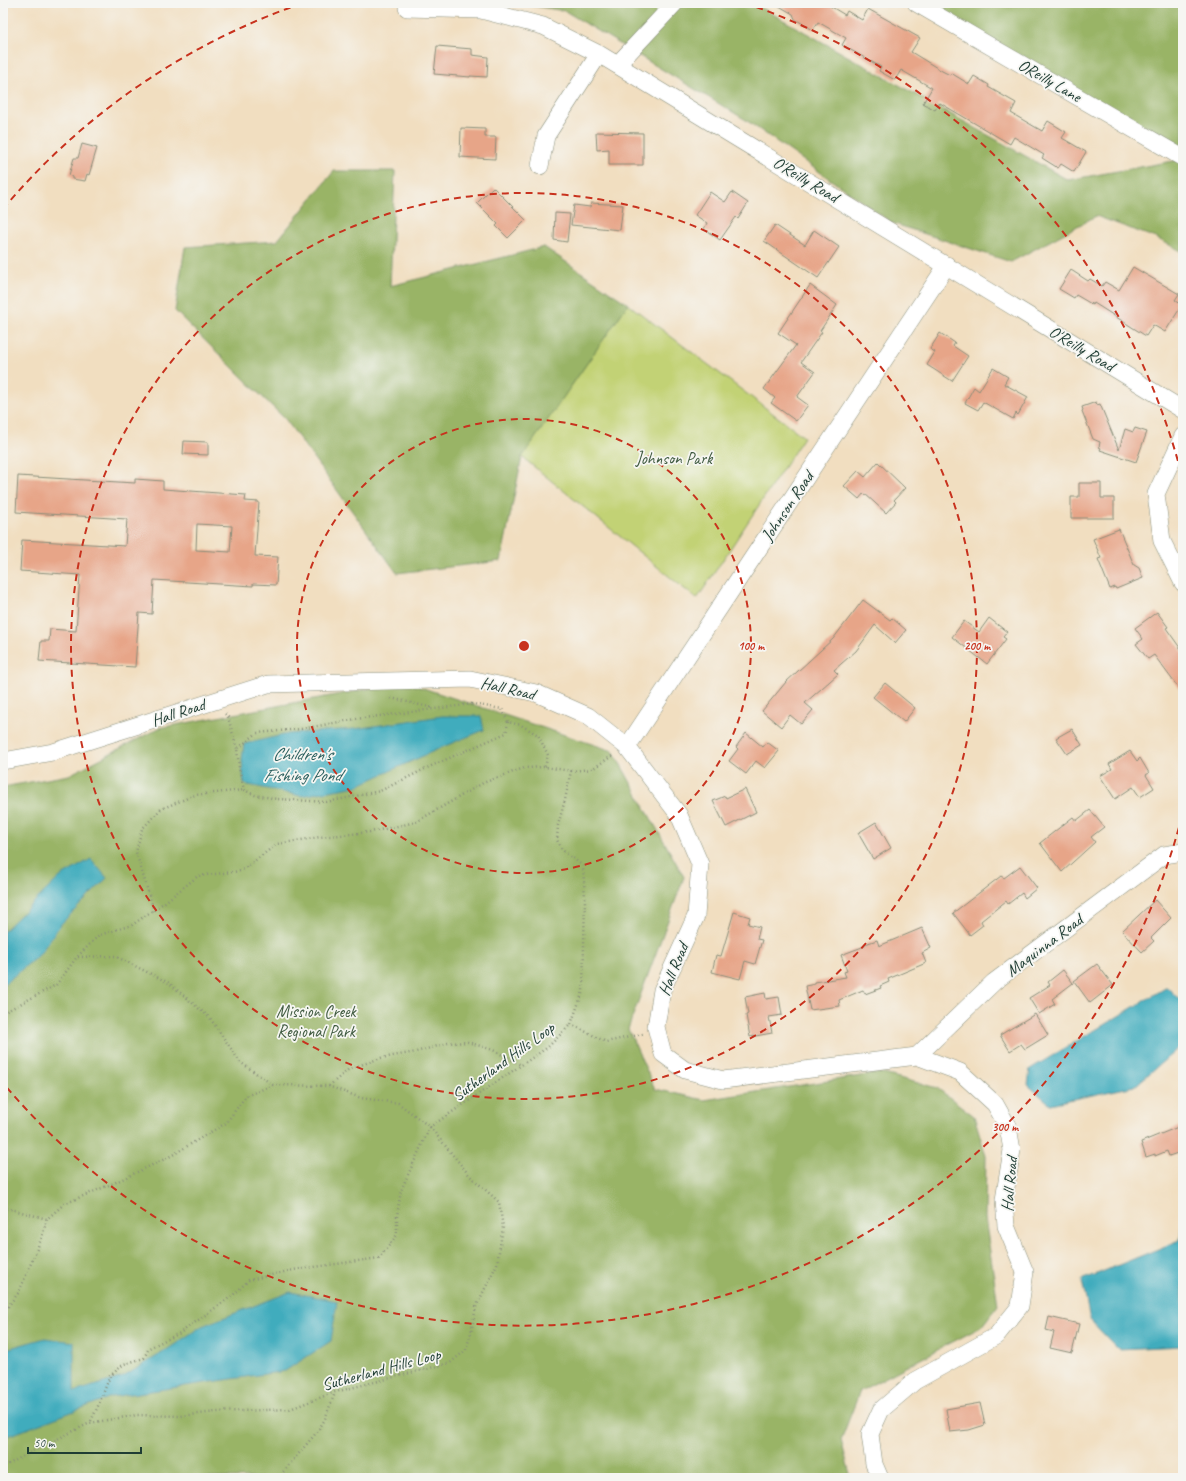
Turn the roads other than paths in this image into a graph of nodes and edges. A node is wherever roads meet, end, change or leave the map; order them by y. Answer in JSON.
{"nodes":[{"id":1,"x":675,"y":3,"type":"edge"},
{"id":2,"x":916,"y":3,"type":"edge"},
{"id":3,"x":407,"y":8,"type":"dead end"},
{"id":4,"x":599,"y":54,"type":"junction"},
{"id":5,"x":617,"y":65,"type":"junction"},
{"id":6,"x":1183,"y":158,"type":"edge"},
{"id":7,"x":540,"y":166,"type":"dead end"},
{"id":8,"x":947,"y":265,"type":"junction"},
{"id":9,"x":1183,"y":410,"type":"edge"},
{"id":10,"x":1183,"y":436,"type":"edge"},
{"id":11,"x":1183,"y":583,"type":"edge"},
{"id":12,"x":627,"y":747,"type":"junction"},
{"id":13,"x":3,"y":761,"type":"edge"},
{"id":14,"x":1183,"y":852,"type":"edge"},
{"id":15,"x":918,"y":1056,"type":"junction"},
{"id":16,"x":880,"y":1478,"type":"edge"}],
"edges":[{"from":1,"to":5,"type":"street"},
{"from":2,"to":6,"type":"street","name":"OReilly Lane"},
{"from":3,"to":4,"type":"street","name":"O'Reilly Road"},
{"from":4,"to":5,"type":"street","name":"O'Reilly Road"},
{"from":4,"to":7,"type":"street"},
{"from":5,"to":8,"type":"street","name":"O'Reilly Road"},
{"from":8,"to":9,"type":"street","name":"O'Reilly Road"},
{"from":8,"to":12,"type":"street","name":"Johnson Road"},
{"from":10,"to":11,"type":"street"},
{"from":12,"to":13,"type":"street","name":"Hall Road"},
{"from":12,"to":15,"type":"street","name":"Hall Road"},
{"from":14,"to":15,"type":"street","name":"Maquinna Road"},
{"from":15,"to":16,"type":"street","name":"Hall Road"}]}
